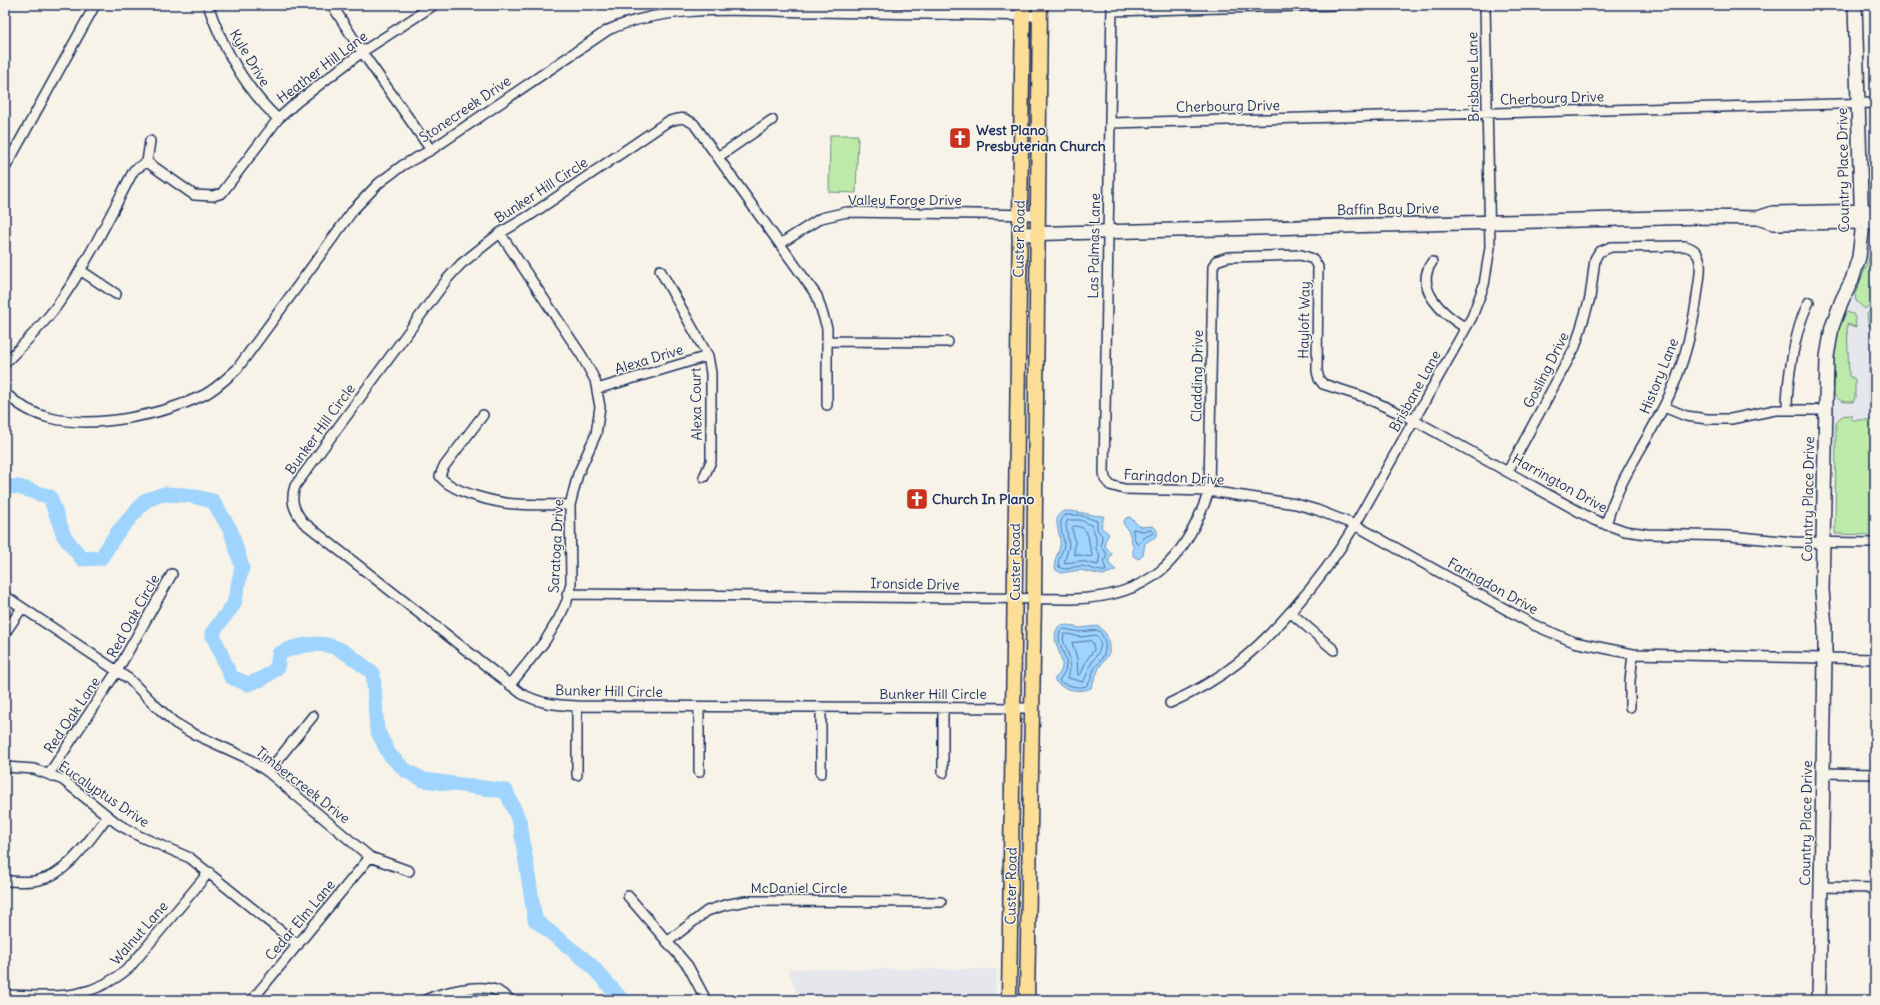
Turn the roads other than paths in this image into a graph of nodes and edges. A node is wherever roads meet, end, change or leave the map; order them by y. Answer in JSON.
{"nodes":[{"id":1,"x":94,"y":5,"type":"edge"},
{"id":2,"x":208,"y":5,"type":"edge"},
{"id":3,"x":332,"y":5,"type":"edge"},
{"id":4,"x":434,"y":5,"type":"edge"},
{"id":5,"x":1337,"y":5,"type":"edge"},
{"id":6,"x":1485,"y":5,"type":"edge"},
{"id":7,"x":1855,"y":5,"type":"edge"},
{"id":8,"x":737,"y":8,"type":"edge"},
{"id":9,"x":1112,"y":8,"type":"edge"},
{"id":10,"x":1022,"y":10,"type":"edge"},
{"id":11,"x":1040,"y":11,"type":"edge"},
{"id":12,"x":362,"y":52,"type":"junction"},
{"id":13,"x":1858,"y":103,"type":"junction"},
{"id":14,"x":1875,"y":103,"type":"edge"},
{"id":15,"x":1488,"y":114,"type":"junction"},
{"id":16,"x":278,"y":119,"type":"junction"},
{"id":17,"x":772,"y":120,"type":"dead end"},
{"id":18,"x":1110,"y":123,"type":"junction"},
{"id":19,"x":150,"y":141,"type":"dead end"},
{"id":20,"x":431,"y":150,"type":"junction"},
{"id":21,"x":718,"y":157,"type":"junction"},
{"id":22,"x":147,"y":162,"type":"junction"},
{"id":23,"x":5,"y":168,"type":"edge"},
{"id":24,"x":1875,"y":211,"type":"edge"},
{"id":25,"x":1019,"y":215,"type":"junction"},
{"id":26,"x":1038,"y":215,"type":"junction"},
{"id":27,"x":1861,"y":217,"type":"junction"},
{"id":28,"x":1875,"y":222,"type":"edge"},
{"id":29,"x":1489,"y":223,"type":"junction"},
{"id":30,"x":1108,"y":232,"type":"junction"},
{"id":31,"x":500,"y":234,"type":"junction"},
{"id":32,"x":1019,"y":234,"type":"junction"},
{"id":33,"x":1037,"y":234,"type":"junction"},
{"id":34,"x":780,"y":244,"type":"junction"},
{"id":35,"x":1696,"y":251,"type":"joint"},
{"id":36,"x":1313,"y":259,"type":"joint"},
{"id":37,"x":1432,"y":262,"type":"dead end"},
{"id":38,"x":80,"y":270,"type":"junction"},
{"id":39,"x":660,"y":270,"type":"dead end"},
{"id":40,"x":116,"y":294,"type":"dead end"},
{"id":41,"x":1809,"y":302,"type":"dead end"},
{"id":42,"x":1466,"y":328,"type":"junction"},
{"id":43,"x":827,"y":341,"type":"junction"},
{"id":44,"x":948,"y":342,"type":"dead end"},
{"id":45,"x":708,"y":356,"type":"junction"},
{"id":46,"x":5,"y":363,"type":"edge"},
{"id":47,"x":1321,"y":382,"type":"joint"},
{"id":48,"x":597,"y":389,"type":"junction"},
{"id":49,"x":5,"y":393,"type":"edge"},
{"id":50,"x":827,"y":405,"type":"dead end"},
{"id":51,"x":1664,"y":407,"type":"junction"},
{"id":52,"x":1787,"y":409,"type":"junction"},
{"id":53,"x":1826,"y":410,"type":"junction"},
{"id":54,"x":483,"y":415,"type":"dead end"},
{"id":55,"x":1414,"y":420,"type":"junction"},
{"id":56,"x":1508,"y":471,"type":"junction"},
{"id":57,"x":704,"y":477,"type":"dead end"},
{"id":58,"x":1110,"y":486,"type":"joint"},
{"id":59,"x":1209,"y":491,"type":"junction"},
{"id":60,"x":570,"y":504,"type":"junction"},
{"id":61,"x":1355,"y":525,"type":"junction"},
{"id":62,"x":1606,"y":525,"type":"junction"},
{"id":63,"x":1823,"y":543,"type":"junction"},
{"id":64,"x":1875,"y":543,"type":"edge"},
{"id":65,"x":172,"y":574,"type":"dead end"},
{"id":66,"x":567,"y":594,"type":"junction"},
{"id":67,"x":5,"y":596,"type":"edge"},
{"id":68,"x":1015,"y":599,"type":"junction"},
{"id":69,"x":1034,"y":599,"type":"junction"},
{"id":70,"x":22,"y":608,"type":"junction"},
{"id":71,"x":1290,"y":612,"type":"junction"},
{"id":72,"x":5,"y":633,"type":"edge"},
{"id":73,"x":1334,"y":650,"type":"dead end"},
{"id":74,"x":1633,"y":654,"type":"junction"},
{"id":75,"x":1825,"y":658,"type":"junction"},
{"id":76,"x":1875,"y":659,"type":"edge"},
{"id":77,"x":118,"y":671,"type":"junction"},
{"id":78,"x":510,"y":685,"type":"junction"},
{"id":79,"x":1170,"y":703,"type":"dead end"},
{"id":80,"x":578,"y":706,"type":"junction"},
{"id":81,"x":699,"y":707,"type":"junction"},
{"id":82,"x":821,"y":707,"type":"junction"},
{"id":83,"x":1630,"y":707,"type":"dead end"},
{"id":84,"x":943,"y":708,"type":"junction"},
{"id":85,"x":1014,"y":708,"type":"junction"},
{"id":86,"x":1031,"y":708,"type":"junction"},
{"id":87,"x":313,"y":716,"type":"dead end"},
{"id":88,"x":5,"y":767,"type":"edge"},
{"id":89,"x":268,"y":772,"type":"junction"},
{"id":90,"x":698,"y":772,"type":"dead end"},
{"id":91,"x":821,"y":773,"type":"dead end"},
{"id":92,"x":943,"y":773,"type":"dead end"},
{"id":93,"x":1823,"y":773,"type":"junction"},
{"id":94,"x":49,"y":774,"type":"junction"},
{"id":95,"x":1875,"y":774,"type":"edge"},
{"id":96,"x":577,"y":775,"type":"dead end"},
{"id":97,"x":108,"y":816,"type":"junction"},
{"id":98,"x":370,"y":857,"type":"junction"},
{"id":99,"x":409,"y":871,"type":"dead end"},
{"id":100,"x":209,"y":872,"type":"junction"},
{"id":101,"x":5,"y":881,"type":"edge"},
{"id":102,"x":1821,"y":887,"type":"junction"},
{"id":103,"x":1875,"y":888,"type":"edge"},
{"id":104,"x":628,"y":896,"type":"dead end"},
{"id":105,"x":941,"y":902,"type":"dead end"},
{"id":106,"x":667,"y":942,"type":"junction"},
{"id":107,"x":298,"y":945,"type":"junction"},
{"id":108,"x":5,"y":996,"type":"edge"},
{"id":109,"x":252,"y":1000,"type":"edge"},
{"id":110,"x":425,"y":1000,"type":"edge"},
{"id":111,"x":511,"y":1000,"type":"edge"},
{"id":112,"x":706,"y":1000,"type":"edge"},
{"id":113,"x":1009,"y":1000,"type":"edge"},
{"id":114,"x":1027,"y":1000,"type":"edge"},
{"id":115,"x":1819,"y":1000,"type":"edge"}],
"edges":[{"from":1,"to":23,"type":"street"},
{"from":2,"to":16,"type":"street","name":"Kyle Drive"},
{"from":3,"to":12,"type":"street"},
{"from":4,"to":12,"type":"street","name":"Heather Hill Lane"},
{"from":5,"to":9,"type":"street"},
{"from":6,"to":15,"type":"street","name":"Brisbane Lane"},
{"from":7,"to":13,"type":"street","name":"Country Place Drive"},
{"from":8,"to":10,"type":"street","name":"Stonecreek Drive"},
{"from":8,"to":20,"type":"street","name":"Stonecreek Drive"},
{"from":9,"to":18,"type":"street","name":"Las Palmas Lane"},
{"from":10,"to":11,"type":"street","name":"Stonecreek Drive"},
{"from":10,"to":25,"type":"main road","name":"Custer Road"},
{"from":11,"to":26,"type":"main road","name":"Custer Road"},
{"from":12,"to":16,"type":"street","name":"Heather Hill Lane"},
{"from":12,"to":20,"type":"street"},
{"from":13,"to":14,"type":"street","name":"Cherbourg Drive"},
{"from":13,"to":15,"type":"street","name":"Cherbourg Drive"},
{"from":13,"to":27,"type":"street","name":"Country Place Drive"},
{"from":15,"to":18,"type":"street","name":"Cherbourg Drive"},
{"from":15,"to":29,"type":"street","name":"Brisbane Lane"},
{"from":16,"to":22,"type":"street","name":"Heather Hill Lane"},
{"from":17,"to":21,"type":"street"},
{"from":18,"to":30,"type":"street","name":"Las Palmas Lane"},
{"from":19,"to":22,"type":"street"},
{"from":20,"to":49,"type":"street","name":"Stonecreek Drive"},
{"from":21,"to":31,"type":"street","name":"Bunker Hill Circle"},
{"from":21,"to":34,"type":"street","name":"Bunker Hill Circle"},
{"from":22,"to":38,"type":"street"},
{"from":24,"to":27,"type":"street","name":"Baffin Bay Drive"},
{"from":25,"to":26,"type":"street","name":"Valley Forge Drive"},
{"from":25,"to":32,"type":"main road","name":"Custer Road"},
{"from":25,"to":34,"type":"street","name":"Valley Forge Drive"},
{"from":26,"to":33,"type":"main road","name":"Custer Road"},
{"from":27,"to":28,"type":"street","name":"Baffin Bay Drive"},
{"from":27,"to":29,"type":"street","name":"Baffin Bay Drive"},
{"from":27,"to":53,"type":"street","name":"Country Place Drive"},
{"from":29,"to":30,"type":"street","name":"Baffin Bay Drive"},
{"from":29,"to":42,"type":"street","name":"Brisbane Lane"},
{"from":30,"to":33,"type":"street","name":"Baffin Bay Drive"},
{"from":30,"to":58,"type":"street","name":"Las Palmas Lane"},
{"from":31,"to":48,"type":"street","name":"Saratoga Drive"},
{"from":31,"to":78,"type":"street","name":"Bunker Hill Circle"},
{"from":32,"to":33,"type":"street","name":"Baffin Bay Drive"},
{"from":32,"to":68,"type":"main road","name":"Custer Road"},
{"from":33,"to":69,"type":"main road","name":"Custer Road"},
{"from":34,"to":43,"type":"street","name":"Bunker Hill Circle"},
{"from":35,"to":51,"type":"street","name":"History Lane"},
{"from":35,"to":56,"type":"street","name":"Gosling Drive"},
{"from":36,"to":47,"type":"street","name":"Hayloft Way"},
{"from":36,"to":59,"type":"street","name":"Cladding Drive"},
{"from":37,"to":42,"type":"street"},
{"from":38,"to":40,"type":"street"},
{"from":38,"to":46,"type":"street"},
{"from":39,"to":45,"type":"street","name":"Alexa Court"},
{"from":41,"to":52,"type":"street"},
{"from":42,"to":55,"type":"street","name":"Brisbane Lane"},
{"from":43,"to":44,"type":"street"},
{"from":43,"to":50,"type":"street","name":"Bunker Hill Circle"},
{"from":45,"to":48,"type":"street","name":"Alexa Drive"},
{"from":45,"to":57,"type":"street","name":"Alexa Court"},
{"from":47,"to":55,"type":"street","name":"Harrington Drive"},
{"from":48,"to":60,"type":"street","name":"Saratoga Drive"},
{"from":51,"to":52,"type":"street"},
{"from":51,"to":62,"type":"street","name":"History Lane"},
{"from":52,"to":53,"type":"street"},
{"from":53,"to":63,"type":"street","name":"Country Place Drive"},
{"from":54,"to":60,"type":"street"},
{"from":55,"to":56,"type":"street","name":"Harrington Drive"},
{"from":55,"to":61,"type":"street","name":"Brisbane Lane"},
{"from":56,"to":62,"type":"street","name":"Harrington Drive"},
{"from":58,"to":59,"type":"street","name":"Faringdon Drive"},
{"from":59,"to":61,"type":"street","name":"Faringdon Drive"},
{"from":59,"to":69,"type":"street","name":"Ironside Drive"},
{"from":60,"to":66,"type":"street","name":"Saratoga Drive"},
{"from":61,"to":71,"type":"street","name":"Brisbane Lane"},
{"from":61,"to":74,"type":"street","name":"Faringdon Drive"},
{"from":62,"to":63,"type":"street","name":"Harrington Drive"},
{"from":63,"to":64,"type":"street","name":"Harrington Drive"},
{"from":63,"to":75,"type":"street","name":"Country Place Drive"},
{"from":65,"to":77,"type":"street","name":"Red Oak Circle"},
{"from":66,"to":68,"type":"street","name":"Ironside Drive"},
{"from":66,"to":78,"type":"street","name":"Saratoga Drive"},
{"from":67,"to":70,"type":"street","name":"Timbercreek Drive"},
{"from":68,"to":69,"type":"street","name":"Ironside Drive"},
{"from":68,"to":85,"type":"main road","name":"Custer Road"},
{"from":69,"to":86,"type":"main road","name":"Custer Road"},
{"from":70,"to":72,"type":"street"},
{"from":70,"to":77,"type":"street","name":"Timbercreek Drive"},
{"from":71,"to":73,"type":"street"},
{"from":71,"to":79,"type":"street","name":"Brisbane Lane"},
{"from":74,"to":75,"type":"street","name":"Faringdon Drive"},
{"from":74,"to":83,"type":"street"},
{"from":75,"to":76,"type":"street","name":"Faringdon Drive"},
{"from":75,"to":93,"type":"street","name":"Country Place Drive"},
{"from":77,"to":89,"type":"street","name":"Timbercreek Drive"},
{"from":77,"to":94,"type":"street","name":"Red Oak Lane"},
{"from":78,"to":80,"type":"street","name":"Bunker Hill Circle"},
{"from":80,"to":81,"type":"street","name":"Bunker Hill Circle"},
{"from":80,"to":96,"type":"street"},
{"from":81,"to":82,"type":"street","name":"Bunker Hill Circle"},
{"from":81,"to":90,"type":"street"},
{"from":82,"to":84,"type":"street","name":"Bunker Hill Circle"},
{"from":82,"to":91,"type":"street"},
{"from":84,"to":85,"type":"street","name":"Bunker Hill Circle"},
{"from":84,"to":92,"type":"street"},
{"from":85,"to":86,"type":"street","name":"Bunker Hill Circle"},
{"from":85,"to":113,"type":"main road","name":"Custer Road"},
{"from":86,"to":114,"type":"main road","name":"Custer Road"},
{"from":87,"to":89,"type":"street"},
{"from":88,"to":94,"type":"street","name":"Eucalyptus Drive"},
{"from":89,"to":98,"type":"street","name":"Timbercreek Drive"},
{"from":93,"to":95,"type":"street"},
{"from":93,"to":102,"type":"street","name":"Country Place Drive"},
{"from":94,"to":97,"type":"street","name":"Eucalyptus Drive"},
{"from":97,"to":100,"type":"street","name":"Eucalyptus Drive"},
{"from":97,"to":101,"type":"street"},
{"from":98,"to":99,"type":"street","name":"Timbercreek Drive"},
{"from":98,"to":107,"type":"street","name":"Cedar Elm Lane"},
{"from":100,"to":107,"type":"street","name":"Eucalyptus Drive"},
{"from":100,"to":108,"type":"street","name":"Walnut Lane"},
{"from":102,"to":103,"type":"street"},
{"from":102,"to":115,"type":"street","name":"Country Place Drive"},
{"from":104,"to":106,"type":"street"},
{"from":105,"to":106,"type":"street","name":"McDaniel Circle"},
{"from":106,"to":112,"type":"street"},
{"from":107,"to":109,"type":"street","name":"Cedar Elm Lane"},
{"from":110,"to":111,"type":"street"}]}
